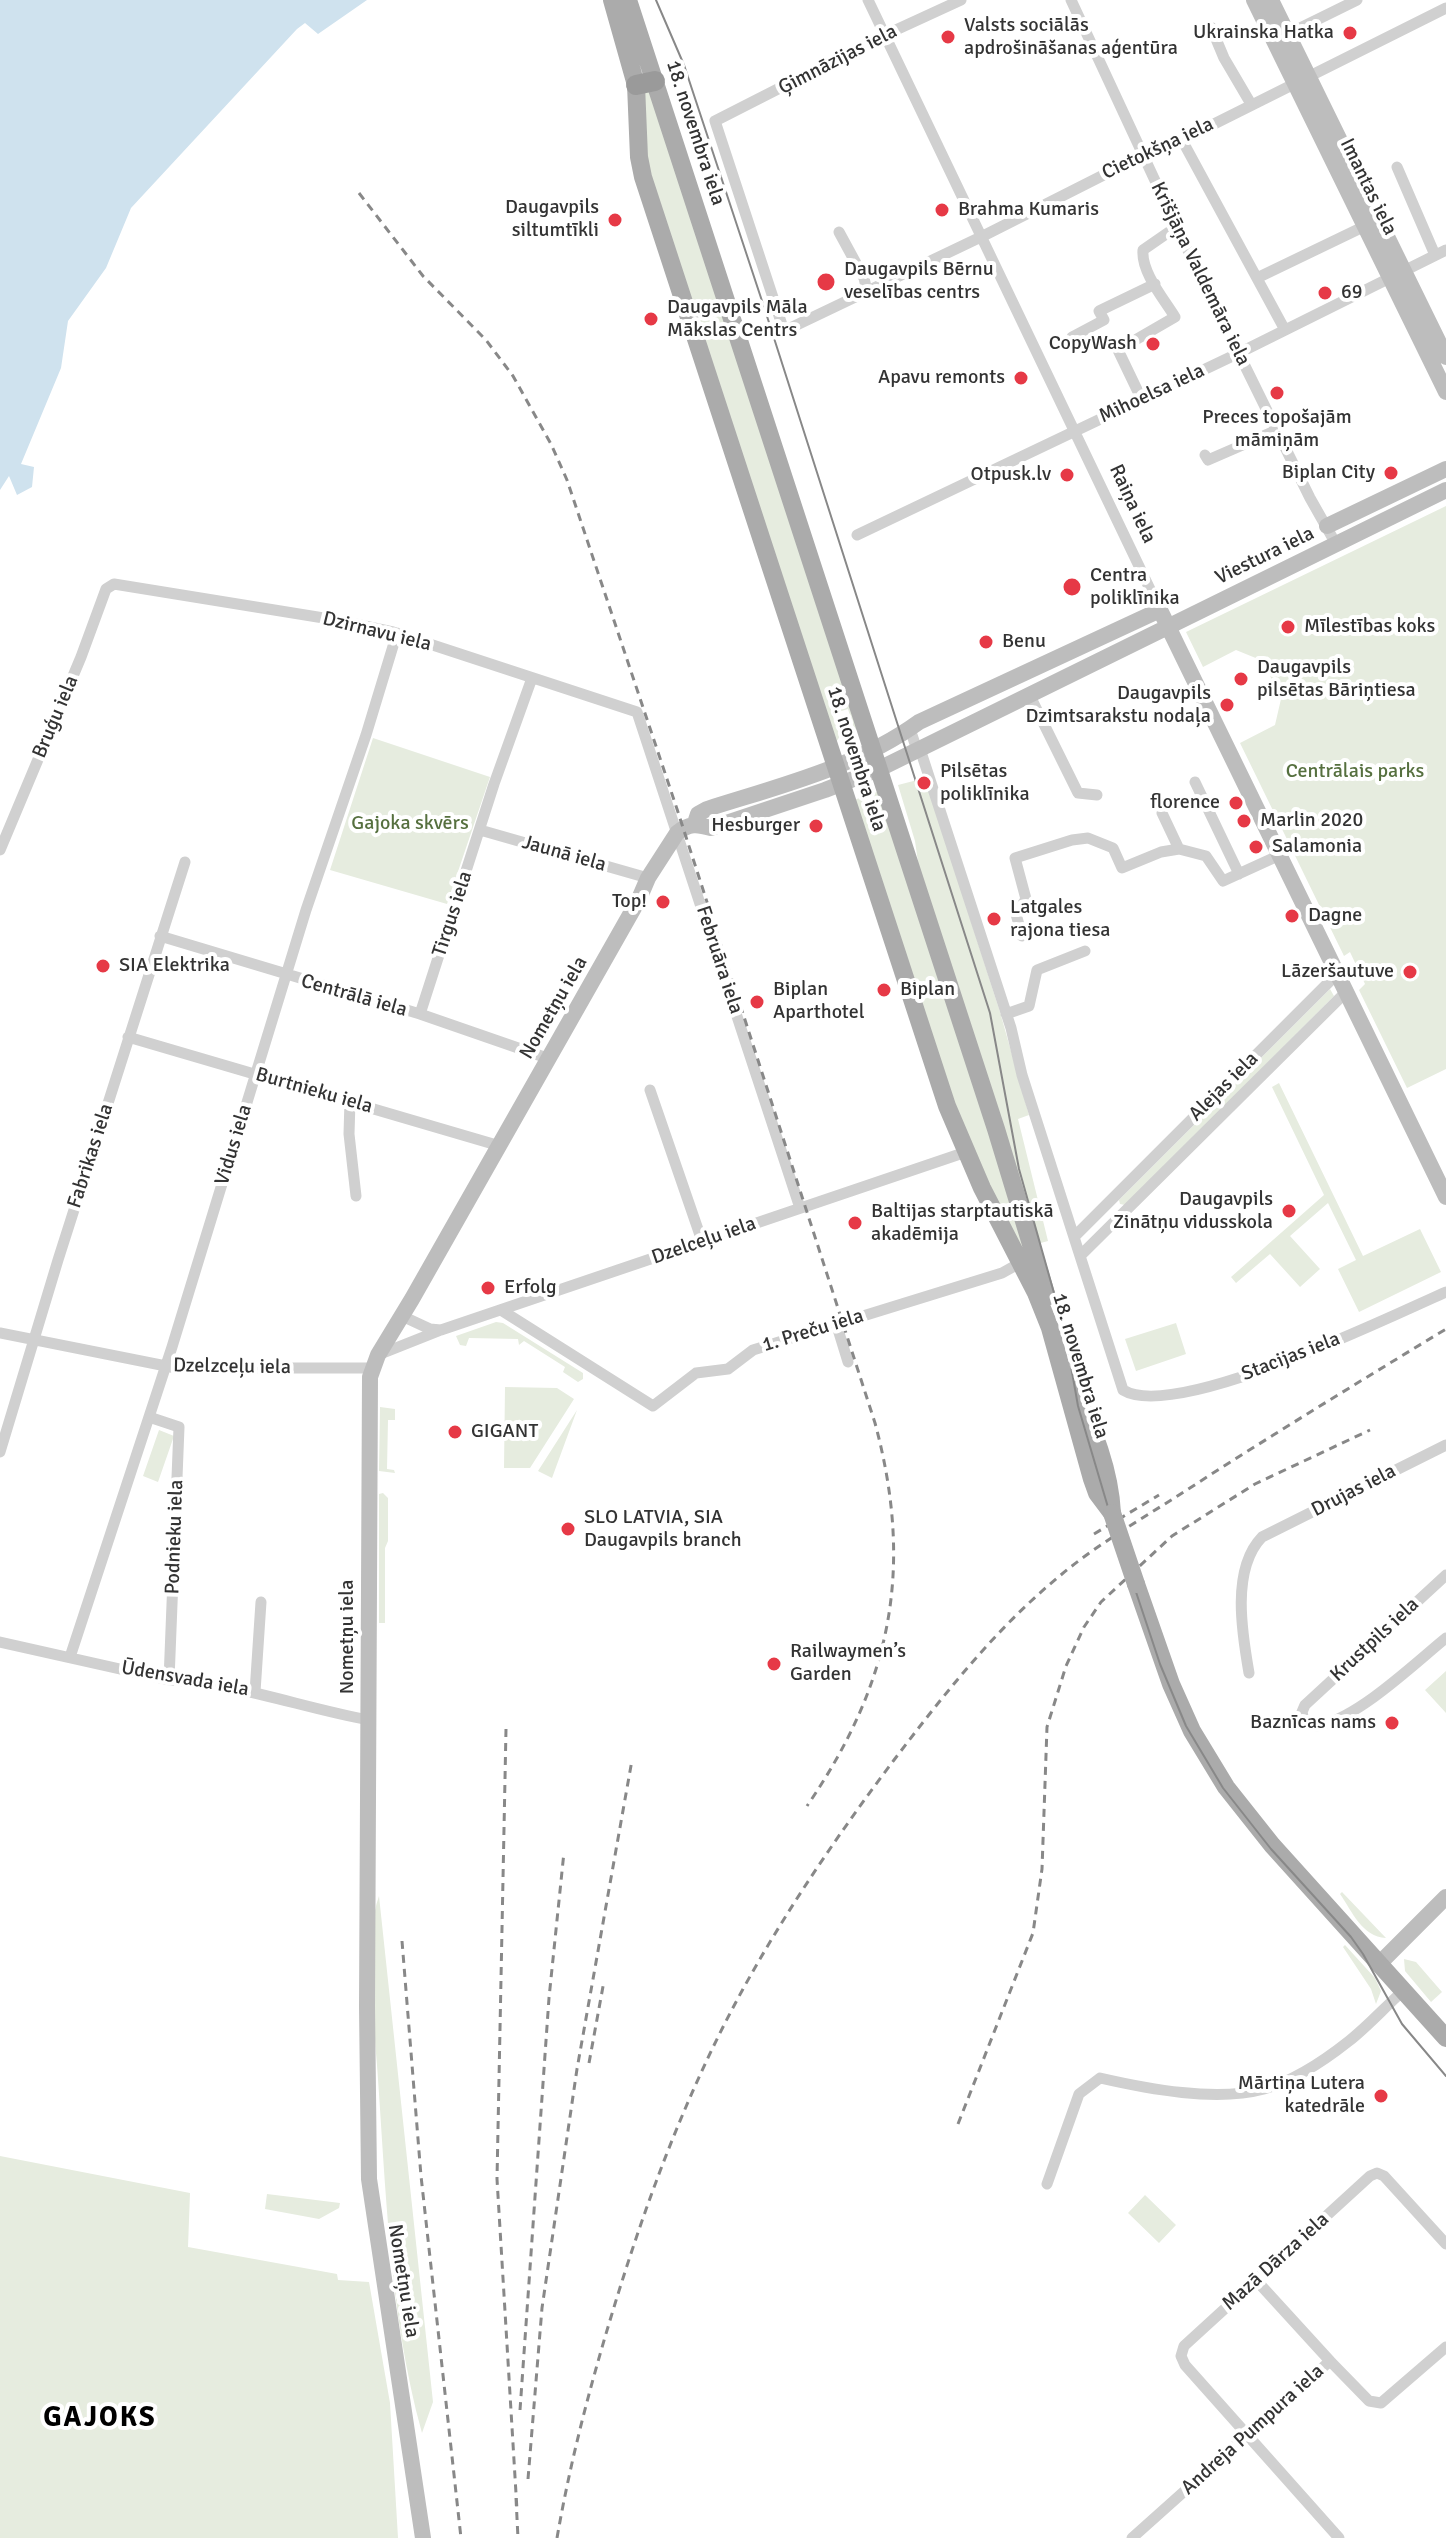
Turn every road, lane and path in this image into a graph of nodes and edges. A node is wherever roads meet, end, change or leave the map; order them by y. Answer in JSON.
{"nodes":[{"id":1,"x":612,"y":0,"type":"edge"},
{"id":2,"x":628,"y":0,"type":"edge"},
{"id":3,"x":868,"y":0,"type":"edge"},
{"id":4,"x":961,"y":0,"type":"edge"},
{"id":5,"x":1071,"y":0,"type":"edge"},
{"id":6,"x":1254,"y":0,"type":"edge"},
{"id":7,"x":1271,"y":0,"type":"edge"},
{"id":8,"x":1357,"y":0,"type":"edge"},
{"id":9,"x":1446,"y":8,"type":"edge"},
{"id":10,"x":1211,"y":27,"type":"dead end"},
{"id":11,"x":1288,"y":34,"type":"junction"},
{"id":12,"x":886,"y":35,"type":"junction"},
{"id":13,"x":1301,"y":78,"type":"junction"},
{"id":14,"x":645,"y":83,"type":"junction"},
{"id":15,"x":1251,"y":104,"type":"junction"},
{"id":16,"x":1182,"y":140,"type":"junction"},
{"id":17,"x":1143,"y":155,"type":"junction"},
{"id":18,"x":1397,"y":167,"type":"dead end"},
{"id":19,"x":1365,"y":226,"type":"junction"},
{"id":20,"x":1178,"y":230,"type":"junction"},
{"id":21,"x":839,"y":232,"type":"dead end"},
{"id":22,"x":982,"y":236,"type":"junction"},
{"id":23,"x":1441,"y":252,"type":"edge"},
{"id":24,"x":1397,"y":274,"type":"junction"},
{"id":25,"x":1257,"y":278,"type":"junction"},
{"id":26,"x":1155,"y":284,"type":"junction"},
{"id":27,"x":867,"y":291,"type":"junction"},
{"id":28,"x":1285,"y":330,"type":"junction"},
{"id":29,"x":784,"y":331,"type":"joint"},
{"id":30,"x":1072,"y":337,"type":"dead end"},
{"id":31,"x":1239,"y":353,"type":"junction"},
{"id":32,"x":1446,"y":357,"type":"edge"},
{"id":33,"x":1446,"y":392,"type":"edge"},
{"id":34,"x":1141,"y":398,"type":"junction"},
{"id":35,"x":1277,"y":430,"type":"junction"},
{"id":36,"x":1074,"y":431,"type":"junction"},
{"id":37,"x":1205,"y":455,"type":"dead end"},
{"id":38,"x":1446,"y":469,"type":"edge"},
{"id":39,"x":1446,"y":490,"type":"edge"},
{"id":40,"x":1327,"y":526,"type":"junction"},
{"id":41,"x":857,"y":535,"type":"dead end"},
{"id":42,"x":1336,"y":544,"type":"junction"},
{"id":43,"x":111,"y":586,"type":"joint"},
{"id":44,"x":1160,"y":610,"type":"junction"},
{"id":45,"x":1169,"y":625,"type":"junction"},
{"id":46,"x":397,"y":633,"type":"junction"},
{"id":47,"x":532,"y":678,"type":"junction"},
{"id":48,"x":1029,"y":694,"type":"junction"},
{"id":49,"x":637,"y":712,"type":"joint"},
{"id":50,"x":910,"y":729,"type":"junction"},
{"id":51,"x":872,"y":749,"type":"junction"},
{"id":52,"x":920,"y":749,"type":"junction"},
{"id":53,"x":879,"y":769,"type":"junction"},
{"id":54,"x":839,"y":775,"type":"junction"},
{"id":55,"x":1195,"y":782,"type":"dead end"},
{"id":56,"x":1097,"y":795,"type":"dead end"},
{"id":57,"x":1162,"y":813,"type":"dead end"},
{"id":58,"x":480,"y":830,"type":"junction"},
{"id":59,"x":677,"y":833,"type":"junction"},
{"id":60,"x":1179,"y":849,"type":"junction"},
{"id":61,"x":0,"y":850,"type":"edge"},
{"id":62,"x":1280,"y":855,"type":"junction"},
{"id":63,"x":185,"y":862,"type":"dead end"},
{"id":64,"x":1239,"y":874,"type":"junction"},
{"id":65,"x":648,"y":878,"type":"junction"},
{"id":66,"x":160,"y":936,"type":"junction"},
{"id":67,"x":1022,"y":936,"type":"dead end"},
{"id":68,"x":1085,"y":951,"type":"dead end"},
{"id":69,"x":1338,"y":973,"type":"junction"},
{"id":70,"x":286,"y":976,"type":"junction"},
{"id":71,"x":1346,"y":992,"type":"junction"},
{"id":72,"x":420,"y":1014,"type":"junction"},
{"id":73,"x":1006,"y":1014,"type":"junction"},
{"id":74,"x":128,"y":1037,"type":"junction"},
{"id":75,"x":547,"y":1058,"type":"junction"},
{"id":76,"x":255,"y":1074,"type":"junction"},
{"id":77,"x":650,"y":1090,"type":"dead end"},
{"id":78,"x":350,"y":1101,"type":"junction"},
{"id":79,"x":500,"y":1146,"type":"junction"},
{"id":80,"x":966,"y":1152,"type":"junction"},
{"id":81,"x":356,"y":1196,"type":"dead end"},
{"id":82,"x":1446,"y":1197,"type":"edge"},
{"id":83,"x":1110,"y":1201,"type":"junction"},
{"id":84,"x":800,"y":1208,"type":"junction"},
{"id":85,"x":1124,"y":1214,"type":"junction"},
{"id":86,"x":1074,"y":1237,"type":"junction"},
{"id":87,"x":702,"y":1241,"type":"junction"},
{"id":88,"x":1080,"y":1256,"type":"junction"},
{"id":89,"x":1020,"y":1263,"type":"junction"},
{"id":90,"x":1446,"y":1292,"type":"edge"},
{"id":91,"x":501,"y":1310,"type":"junction"},
{"id":92,"x":402,"y":1316,"type":"junction"},
{"id":93,"x":836,"y":1323,"type":"junction"},
{"id":94,"x":441,"y":1330,"type":"junction"},
{"id":95,"x":0,"y":1333,"type":"edge"},
{"id":96,"x":35,"y":1340,"type":"junction"},
{"id":97,"x":375,"y":1362,"type":"junction"},
{"id":98,"x":848,"y":1362,"type":"dead end"},
{"id":99,"x":165,"y":1367,"type":"junction"},
{"id":100,"x":1129,"y":1393,"type":"joint"},
{"id":101,"x":149,"y":1417,"type":"junction"},
{"id":102,"x":1446,"y":1445,"type":"edge"},
{"id":103,"x":0,"y":1452,"type":"edge"},
{"id":104,"x":1112,"y":1513,"type":"junction"},
{"id":105,"x":1446,"y":1575,"type":"edge"},
{"id":106,"x":261,"y":1602,"type":"dead end"},
{"id":107,"x":1446,"y":1638,"type":"edge"},
{"id":108,"x":0,"y":1642,"type":"edge"},
{"id":109,"x":70,"y":1657,"type":"junction"},
{"id":110,"x":1249,"y":1673,"type":"dead end"},
{"id":111,"x":169,"y":1680,"type":"junction"},
{"id":112,"x":255,"y":1692,"type":"junction"},
{"id":113,"x":369,"y":1720,"type":"junction"},
{"id":114,"x":1446,"y":1897,"type":"edge"},
{"id":115,"x":1379,"y":1964,"type":"junction"},
{"id":116,"x":1403,"y":1991,"type":"junction"},
{"id":117,"x":1446,"y":2038,"type":"edge"},
{"id":118,"x":1047,"y":2184,"type":"dead end"},
{"id":119,"x":1446,"y":2244,"type":"edge"},
{"id":120,"x":1256,"y":2280,"type":"junction"},
{"id":121,"x":1444,"y":2353,"type":"edge"},
{"id":122,"x":1330,"y":2361,"type":"junction"},
{"id":123,"x":1247,"y":2435,"type":"junction"},
{"id":124,"x":423,"y":2538,"type":"edge"},
{"id":125,"x":1132,"y":2538,"type":"edge"},
{"id":126,"x":1339,"y":2538,"type":"edge"}],
"edges":[{"from":1,"to":14,"type":"main road","name":"18. novembra iela"},
{"from":2,"to":14,"type":"main road","name":"18. novembra iela"},
{"from":3,"to":12,"type":"street","name":"Raiņa iela"},
{"from":4,"to":12,"type":"street","name":"Ģimnāzijas iela"},
{"from":5,"to":17,"type":"street","name":"Krišjāņa Valdemāra iela"},
{"from":6,"to":13,"type":"street","name":"Imantas iela"},
{"from":7,"to":11,"type":"street","name":"Imantas iela"},
{"from":8,"to":11,"type":"street"},
{"from":9,"to":13,"type":"street","name":"Cietokšņa iela"},
{"from":10,"to":15,"type":"street"},
{"from":11,"to":13,"type":"street","name":"Imantas iela"},
{"from":12,"to":22,"type":"street","name":"Raiņa iela"},
{"from":12,"to":29,"type":"street","name":"Ģimnāzijas iela"},
{"from":13,"to":15,"type":"street","name":"Cietokšņa iela"},
{"from":13,"to":19,"type":"street","name":"Imantas iela"},
{"from":13,"to":24,"type":"street","name":"Imantas iela"},
{"from":14,"to":51,"type":"main road","name":"18. novembra iela"},
{"from":14,"to":54,"type":"main road","name":"18. novembra iela"},
{"from":15,"to":16,"type":"street","name":"Cietokšņa iela"},
{"from":16,"to":17,"type":"street","name":"Cietokšņa iela"},
{"from":16,"to":25,"type":"street"},
{"from":17,"to":20,"type":"street","name":"Krišjāņa Valdemāra iela"},
{"from":17,"to":22,"type":"street","name":"Cietokšņa iela"},
{"from":18,"to":23,"type":"street"},
{"from":19,"to":24,"type":"street","name":"Imantas iela"},
{"from":19,"to":25,"type":"street"},
{"from":20,"to":26,"type":"street"},
{"from":20,"to":31,"type":"street","name":"Krišjāņa Valdemāra iela"},
{"from":21,"to":27,"type":"street"},
{"from":22,"to":27,"type":"street","name":"Cietokšņa iela"},
{"from":22,"to":36,"type":"street","name":"Raiņa iela"},
{"from":23,"to":24,"type":"street","name":"Mihoelsa iela"},
{"from":24,"to":28,"type":"street","name":"Mihoelsa iela"},
{"from":24,"to":32,"type":"street","name":"Imantas iela"},
{"from":24,"to":33,"type":"street","name":"Imantas iela"},
{"from":25,"to":28,"type":"street"},
{"from":26,"to":30,"type":"street"},
{"from":26,"to":34,"type":"street"},
{"from":27,"to":29,"type":"street","name":"Cietokšņa iela"},
{"from":28,"to":31,"type":"street","name":"Mihoelsa iela"},
{"from":31,"to":34,"type":"street","name":"Mihoelsa iela"},
{"from":31,"to":35,"type":"street","name":"Krišjāņa Valdemāra iela"},
{"from":34,"to":36,"type":"street","name":"Mihoelsa iela"},
{"from":35,"to":37,"type":"street"},
{"from":35,"to":40,"type":"street","name":"Krišjāņa Valdemāra iela"},
{"from":36,"to":41,"type":"street","name":"Mihoelsa iela"},
{"from":36,"to":44,"type":"street","name":"Raiņa iela"},
{"from":38,"to":40,"type":"street","name":"Viestura iela"},
{"from":39,"to":42,"type":"street","name":"Viestura iela"},
{"from":40,"to":42,"type":"street","name":"Krišjāņa Valdemāra iela"},
{"from":42,"to":45,"type":"street","name":"Viestura iela"},
{"from":43,"to":46,"type":"street","name":"Dzirnavu iela"},
{"from":43,"to":61,"type":"street","name":"Bruģu iela"},
{"from":44,"to":45,"type":"street","name":"Raiņa iela"},
{"from":44,"to":50,"type":"street"},
{"from":45,"to":48,"type":"street","name":"Viestura iela"},
{"from":45,"to":62,"type":"street","name":"Raiņa iela"},
{"from":46,"to":47,"type":"street","name":"Dzirnavu iela"},
{"from":46,"to":70,"type":"street","name":"Vidus iela"},
{"from":47,"to":49,"type":"street","name":"Dzirnavu iela"},
{"from":47,"to":58,"type":"street","name":"Tirgus iela"},
{"from":48,"to":52,"type":"street","name":"Viestura iela"},
{"from":48,"to":56,"type":"street"},
{"from":49,"to":59,"type":"street","name":"Februāra iela"},
{"from":50,"to":51,"type":"street"},
{"from":50,"to":52,"type":"street","name":"18. novembra iela"},
{"from":51,"to":53,"type":"main road","name":"18. novembra iela"},
{"from":51,"to":54,"type":"street"},
{"from":52,"to":53,"type":"street","name":"Viestura iela"},
{"from":52,"to":73,"type":"street","name":"18. novembra iela"},
{"from":53,"to":54,"type":"street","name":"Viestura iela"},
{"from":53,"to":104,"type":"main road","name":"18. novembra iela"},
{"from":54,"to":59,"type":"street","name":"Nometņu iela"},
{"from":54,"to":80,"type":"main road","name":"18. novembra iela"},
{"from":55,"to":64,"type":"street"},
{"from":57,"to":60,"type":"street"},
{"from":58,"to":65,"type":"street","name":"Jaunā iela"},
{"from":58,"to":72,"type":"street","name":"Tirgus iela"},
{"from":59,"to":65,"type":"street","name":"Nometņu iela"},
{"from":59,"to":84,"type":"street","name":"Februāra iela"},
{"from":60,"to":64,"type":"street"},
{"from":60,"to":67,"type":"street"},
{"from":62,"to":64,"type":"street"},
{"from":62,"to":69,"type":"street","name":"Raiņa iela"},
{"from":63,"to":66,"type":"street","name":"Fabrikas iela"},
{"from":65,"to":75,"type":"street","name":"Nometņu iela"},
{"from":66,"to":70,"type":"street","name":"Centrālā iela"},
{"from":66,"to":74,"type":"street","name":"Fabrikas iela"},
{"from":68,"to":73,"type":"street"},
{"from":69,"to":71,"type":"street","name":"Raiņa iela"},
{"from":69,"to":83,"type":"street","name":"Alejas iela"},
{"from":70,"to":72,"type":"street","name":"Centrālā iela"},
{"from":70,"to":76,"type":"street","name":"Vidus iela"},
{"from":71,"to":82,"type":"street","name":"Raiņa iela"},
{"from":71,"to":85,"type":"street","name":"Alejas iela"},
{"from":72,"to":75,"type":"street","name":"Centrālā iela"},
{"from":73,"to":86,"type":"street","name":"18. novembra iela"},
{"from":74,"to":76,"type":"street","name":"Burtnieku iela"},
{"from":74,"to":96,"type":"street","name":"Fabrikas iela"},
{"from":75,"to":79,"type":"street","name":"Nometņu iela"},
{"from":76,"to":78,"type":"street","name":"Burtnieku iela"},
{"from":76,"to":99,"type":"street","name":"Vidus iela"},
{"from":77,"to":87,"type":"street"},
{"from":78,"to":79,"type":"street","name":"Burtnieku iela"},
{"from":78,"to":81,"type":"street"},
{"from":79,"to":92,"type":"street","name":"Nometņu iela"},
{"from":80,"to":84,"type":"street","name":"Dzelceļu iela"},
{"from":80,"to":89,"type":"main road","name":"18. novembra iela"},
{"from":83,"to":85,"type":"street"},
{"from":83,"to":86,"type":"street","name":"Alejas iela"},
{"from":84,"to":87,"type":"street","name":"Dzelceļu iela"},
{"from":85,"to":88,"type":"street","name":"Alejas iela"},
{"from":86,"to":88,"type":"street","name":"18. novembra iela"},
{"from":87,"to":91,"type":"street","name":"Dzelceļu iela"},
{"from":88,"to":100,"type":"street","name":"18. novembra iela"},
{"from":89,"to":93,"type":"street","name":"1. Preču iela"},
{"from":89,"to":104,"type":"main road","name":"18. novembra iela"},
{"from":90,"to":100,"type":"street","name":"Stacijas iela"},
{"from":91,"to":93,"type":"street","name":"1. Preču iela"},
{"from":91,"to":94,"type":"street","name":"Dzelceļu iela"},
{"from":92,"to":94,"type":"street"},
{"from":92,"to":97,"type":"street","name":"Nometņu iela"},
{"from":93,"to":98,"type":"street"},
{"from":94,"to":97,"type":"street","name":"Dzelceļu iela"},
{"from":95,"to":96,"type":"street","name":"Dzelzceļu iela"},
{"from":96,"to":99,"type":"street","name":"Dzelzceļu iela"},
{"from":96,"to":103,"type":"street","name":"Fabrikas iela"},
{"from":97,"to":99,"type":"street","name":"Dzelzceļu iela"},
{"from":97,"to":113,"type":"street","name":"Nometņu iela"},
{"from":99,"to":101,"type":"street","name":"Vidus iela"},
{"from":101,"to":109,"type":"street","name":"Vidus iela"},
{"from":101,"to":111,"type":"street","name":"Podnieku iela"},
{"from":102,"to":110,"type":"street","name":"Drujas iela"},
{"from":104,"to":115,"type":"main road","name":"18. novembra iela","bridge":true},
{"from":105,"to":107,"type":"street","name":"Krustpils iela"},
{"from":106,"to":112,"type":"street"},
{"from":108,"to":109,"type":"street","name":"Ūdensvada iela"},
{"from":109,"to":111,"type":"street","name":"Ūdensvada iela"},
{"from":111,"to":112,"type":"street","name":"Ūdensvada iela"},
{"from":112,"to":113,"type":"street","name":"Ūdensvada iela"},
{"from":113,"to":124,"type":"street","name":"Nometņu iela"},
{"from":114,"to":115,"type":"street"},
{"from":115,"to":116,"type":"main road","name":"18. novembra iela"},
{"from":116,"to":117,"type":"main road","name":"18. novembra iela"},
{"from":116,"to":118,"type":"street"},
{"from":119,"to":120,"type":"street","name":"Mazā Dārza iela"},
{"from":120,"to":122,"type":"street"},
{"from":120,"to":123,"type":"street","name":"Mazā Dārza iela"},
{"from":121,"to":122,"type":"street","name":"Andreja Pumpura iela"},
{"from":122,"to":123,"type":"street","name":"Andreja Pumpura iela"},
{"from":123,"to":125,"type":"street","name":"Andreja Pumpura iela"},
{"from":123,"to":126,"type":"street"}]}
